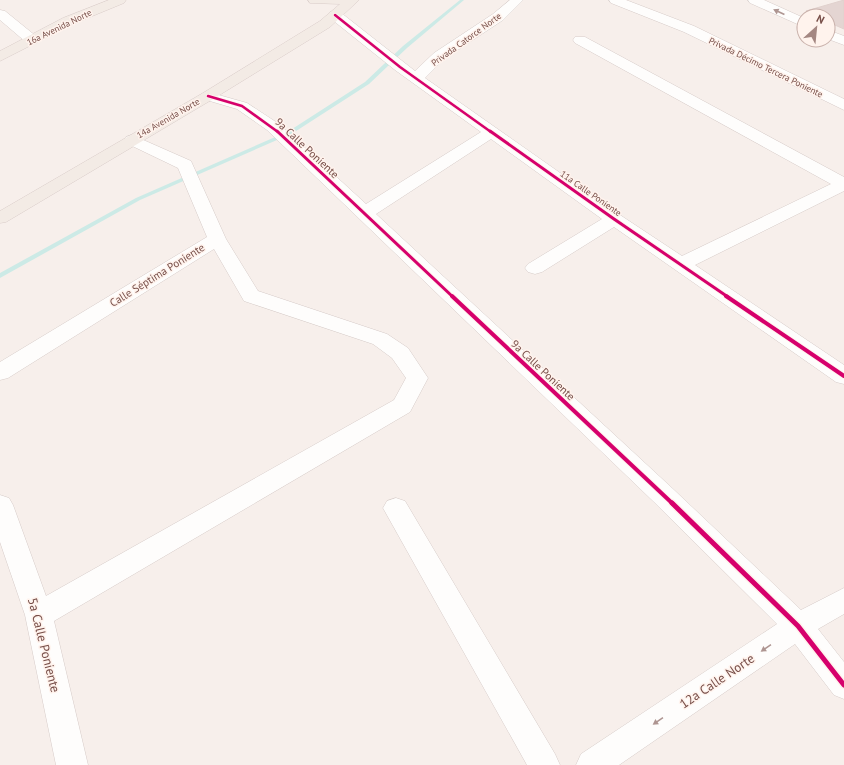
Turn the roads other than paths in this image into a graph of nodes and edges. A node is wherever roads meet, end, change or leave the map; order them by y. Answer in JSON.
{"nodes":[{"id":1,"x":120,"y":0,"type":"edge"},
{"id":2,"x":314,"y":0,"type":"edge"},
{"id":3,"x":352,"y":0,"type":"edge"},
{"id":4,"x":517,"y":0,"type":"edge"},
{"id":5,"x":614,"y":0,"type":"edge"},
{"id":6,"x":754,"y":0,"type":"edge"},
{"id":7,"x":0,"y":14,"type":"edge"},
{"id":8,"x":335,"y":15,"type":"junction"},
{"id":9,"x":796,"y":19,"type":"edge"},
{"id":10,"x":32,"y":40,"type":"junction"},
{"id":11,"x":580,"y":40,"type":"dead end"},
{"id":12,"x":0,"y":57,"type":"edge"},
{"id":13,"x":416,"y":78,"type":"junction"},
{"id":14,"x":208,"y":96,"type":"junction"},
{"id":15,"x":844,"y":105,"type":"edge"},
{"id":16,"x":492,"y":132,"type":"junction"},
{"id":17,"x":132,"y":140,"type":"junction"},
{"id":18,"x":844,"y":184,"type":"edge"},
{"id":19,"x":363,"y":214,"type":"junction"},
{"id":20,"x":0,"y":218,"type":"edge"},
{"id":21,"x":614,"y":219,"type":"junction"},
{"id":22,"x":216,"y":239,"type":"junction"},
{"id":23,"x":680,"y":265,"type":"junction"},
{"id":24,"x":535,"y":268,"type":"dead end"},
{"id":25,"x":0,"y":372,"type":"edge"},
{"id":26,"x":844,"y":376,"type":"edge"},
{"id":27,"x":0,"y":505,"type":"edge"},
{"id":28,"x":396,"y":508,"type":"dead end"},
{"id":29,"x":844,"y":600,"type":"edge"},
{"id":30,"x":39,"y":615,"type":"junction"},
{"id":31,"x":798,"y":626,"type":"junction"},
{"id":32,"x":844,"y":685,"type":"edge"},
{"id":33,"x":72,"y":765,"type":"edge"},
{"id":34,"x":544,"y":765,"type":"edge"},
{"id":35,"x":592,"y":765,"type":"edge"}],
"edges":[{"from":1,"to":10,"type":"main road","name":"16a Avenida Norte"},
{"from":2,"to":3,"type":"main road"},
{"from":2,"to":8,"type":"main road"},
{"from":3,"to":8,"type":"main road","name":"14a Avenida Norte"},
{"from":4,"to":13,"type":"street","name":"Privada Catorce Norte"},
{"from":5,"to":15,"type":"street","name":"Privada Décimo Tercera Poniente"},
{"from":9,"to":6,"type":"street","one_way":true},
{"from":7,"to":10,"type":"street"},
{"from":8,"to":13,"type":"street","name":"11a Calle Poniente"},
{"from":8,"to":14,"type":"main road","name":"14a Avenida Norte"},
{"from":10,"to":12,"type":"main road","name":"16a Avenida Norte"},
{"from":11,"to":18,"type":"street"},
{"from":13,"to":16,"type":"street","name":"11a Calle Poniente"},
{"from":14,"to":17,"type":"main road","name":"14a Avenida Norte"},
{"from":14,"to":19,"type":"street","name":"9a Calle Poniente"},
{"from":16,"to":19,"type":"street"},
{"from":16,"to":21,"type":"street","name":"11a Calle Poniente"},
{"from":17,"to":20,"type":"main road","name":"14a Avenida Norte"},
{"from":17,"to":22,"type":"street","name":"Calle Séptima Poniente"},
{"from":18,"to":23,"type":"street"},
{"from":19,"to":31,"type":"street","name":"9a Calle Poniente"},
{"from":21,"to":23,"type":"street","name":"11a Calle Poniente"},
{"from":21,"to":24,"type":"street"},
{"from":22,"to":25,"type":"street","name":"Calle Séptima Poniente"},
{"from":22,"to":30,"type":"street"},
{"from":23,"to":26,"type":"street","name":"11a Calle Poniente"},
{"from":27,"to":30,"type":"street","name":"5a Calle Poniente"},
{"from":28,"to":34,"type":"street"},
{"from":29,"to":31,"type":"street","name":"12a Calle Norte"},
{"from":30,"to":33,"type":"street","name":"5a Calle Poniente"},
{"from":31,"to":32,"type":"street","name":"9a Calle Poniente"},
{"from":31,"to":35,"type":"street","name":"12a Calle Norte","one_way":true}]}
